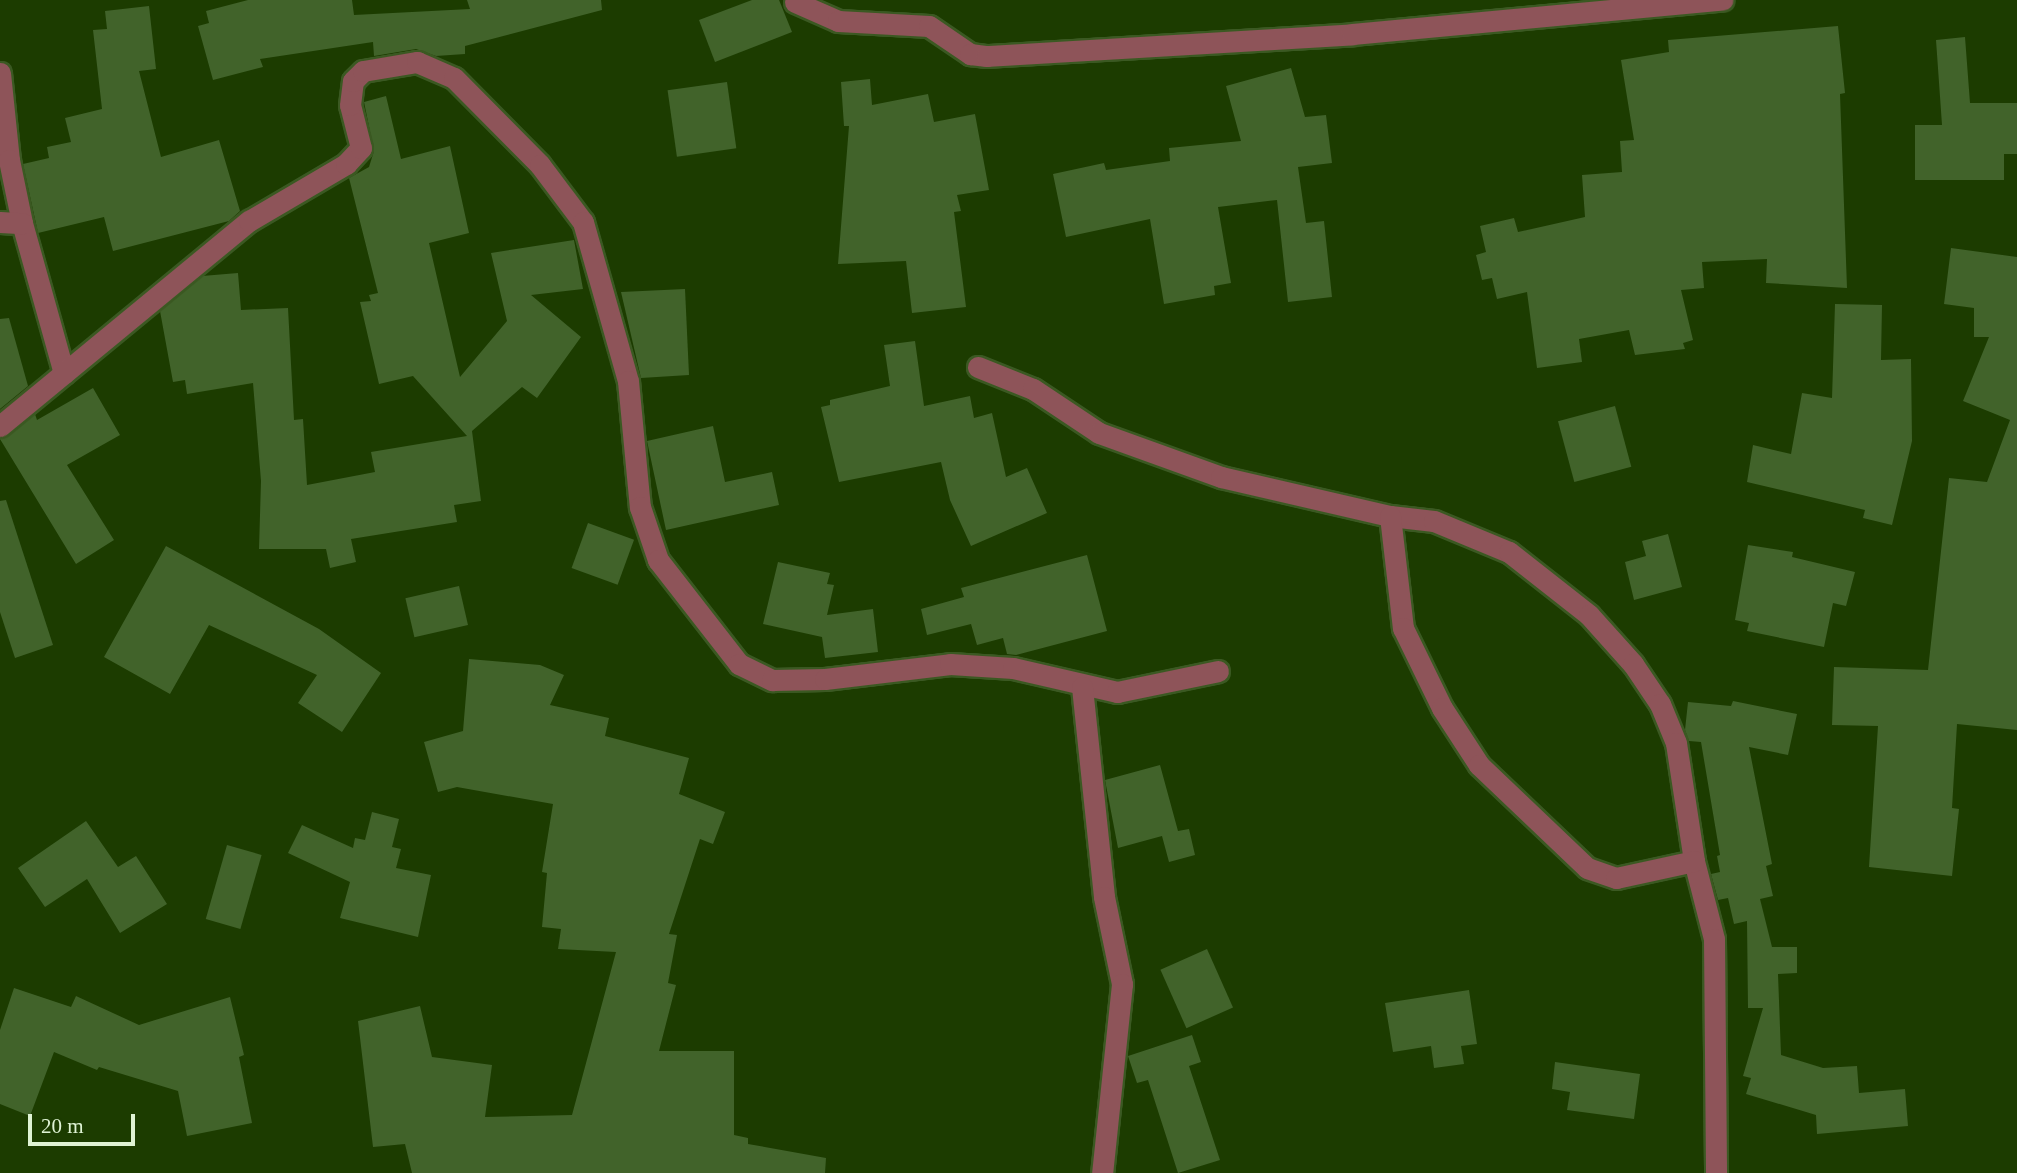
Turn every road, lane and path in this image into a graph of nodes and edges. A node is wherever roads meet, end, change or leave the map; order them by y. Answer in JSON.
{"nodes":[{"id":1,"x":1722,"y":0,"type":"edge"},
{"id":2,"x":795,"y":2,"type":"dead end"},
{"id":3,"x":0,"y":73,"type":"edge"},
{"id":4,"x":0,"y":222,"type":"edge"},
{"id":5,"x":22,"y":223,"type":"junction"},
{"id":6,"x":978,"y":367,"type":"dead end"},
{"id":7,"x":64,"y":373,"type":"junction"},
{"id":8,"x":0,"y":426,"type":"edge"},
{"id":9,"x":1390,"y":516,"type":"junction"},
{"id":10,"x":1218,"y":671,"type":"dead end"},
{"id":11,"x":1082,"y":687,"type":"junction"},
{"id":12,"x":1694,"y":861,"type":"junction"},
{"id":13,"x":1102,"y":1173,"type":"edge"},
{"id":14,"x":1716,"y":1173,"type":"edge"}],
"edges":[{"from":1,"to":2,"type":"street"},
{"from":3,"to":5,"type":"street"},
{"from":4,"to":5,"type":"street"},
{"from":5,"to":7,"type":"street"},
{"from":6,"to":9,"type":"street"},
{"from":7,"to":8,"type":"street"},
{"from":7,"to":11,"type":"street"},
{"from":9,"to":12,"type":"street"},
{"from":9,"to":12,"type":"street"},
{"from":10,"to":11,"type":"street"},
{"from":11,"to":13,"type":"street"},
{"from":12,"to":14,"type":"street"}]}
